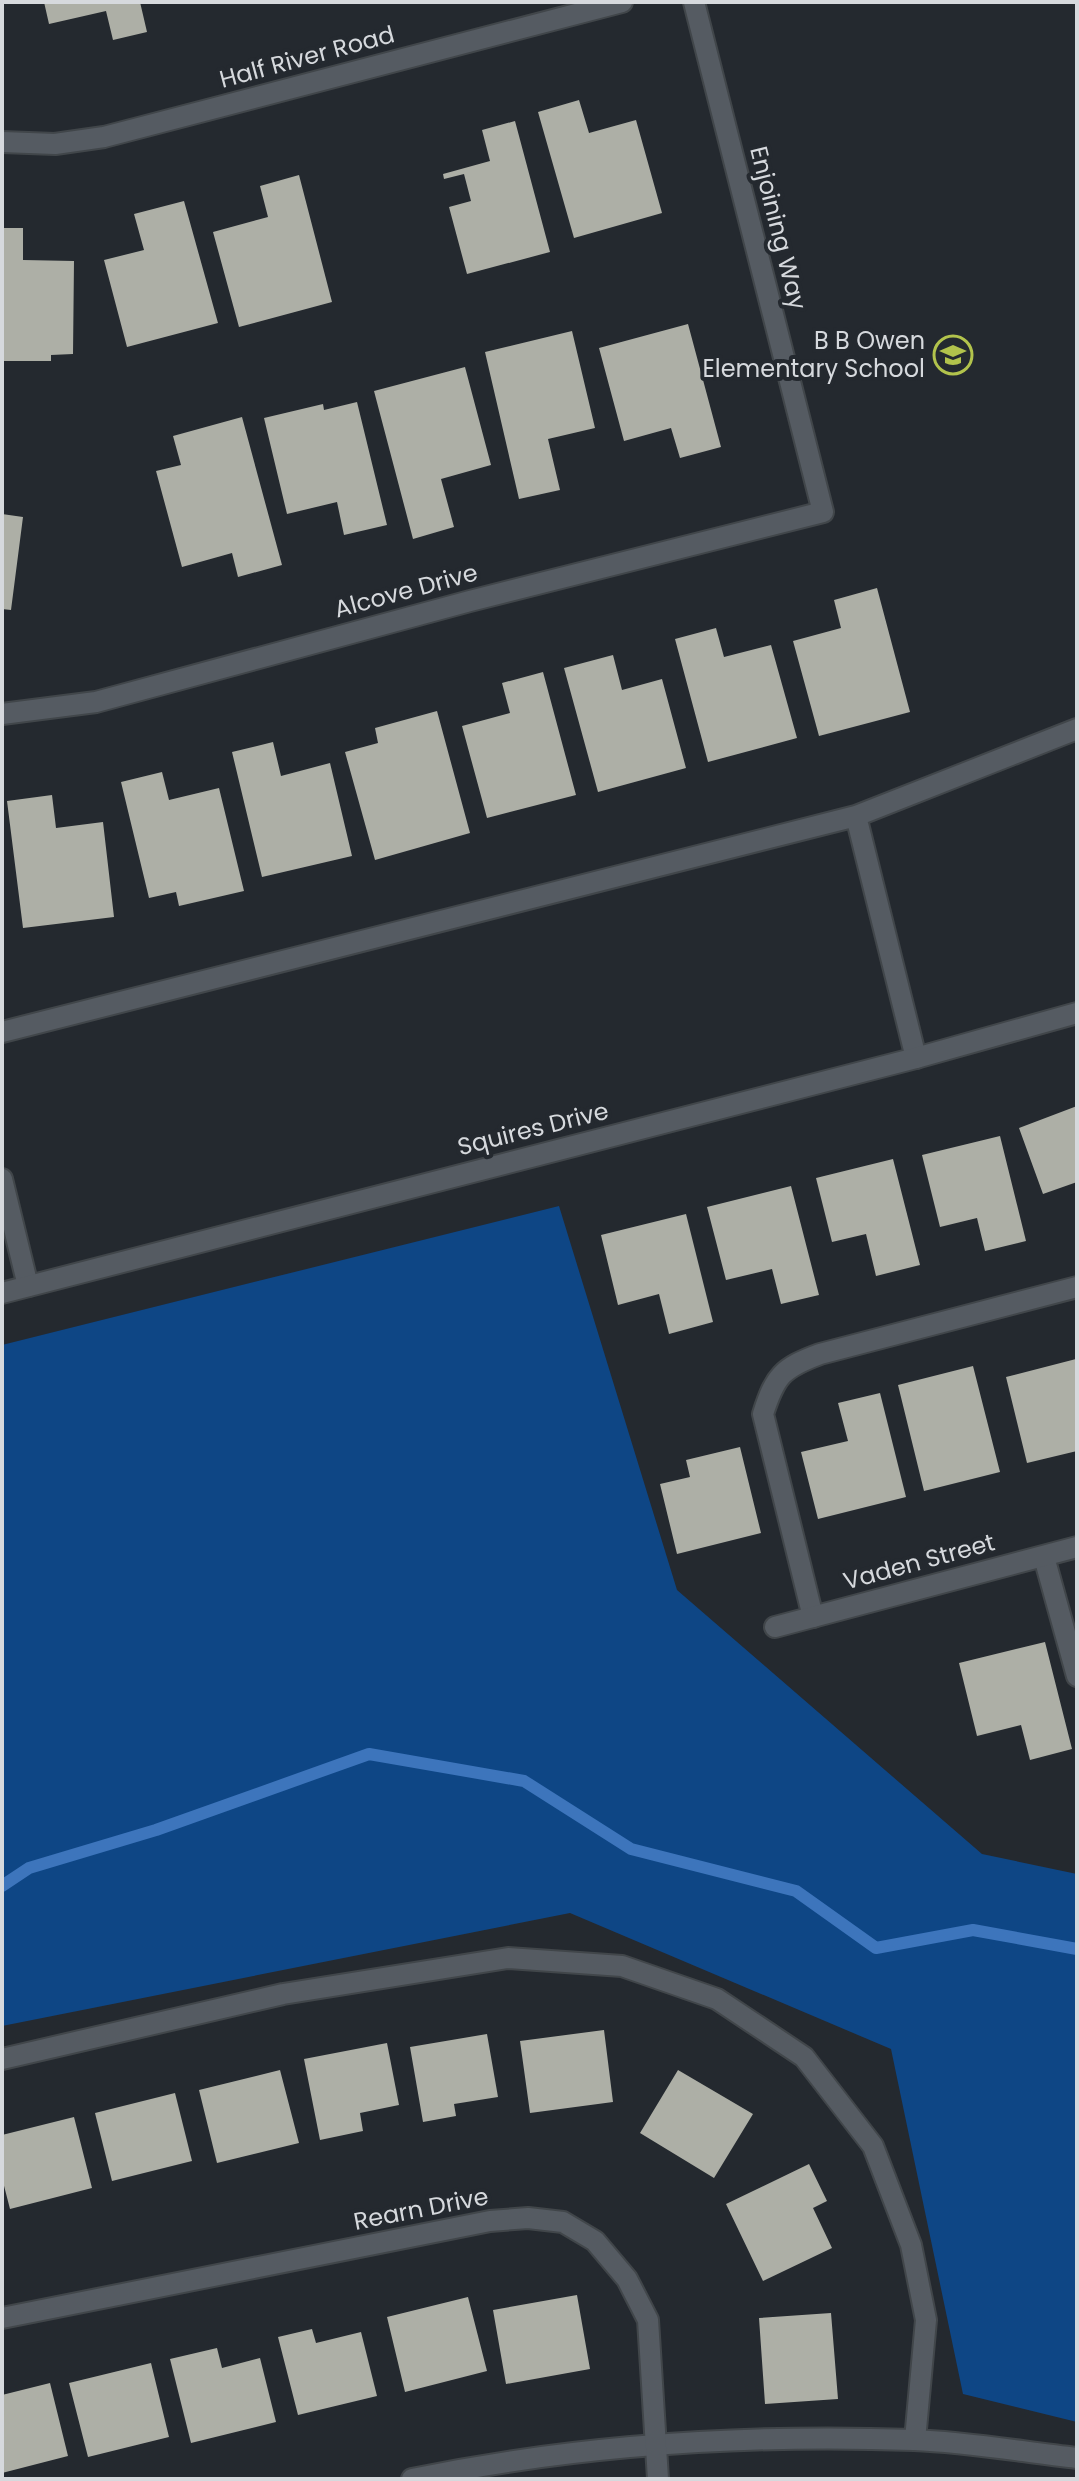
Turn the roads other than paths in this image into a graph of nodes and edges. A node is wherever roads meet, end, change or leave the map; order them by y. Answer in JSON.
{"nodes":[{"id":1,"x":622,"y":2,"type":"edge"},
{"id":2,"x":694,"y":2,"type":"edge"},
{"id":3,"x":2,"y":142,"type":"edge"},
{"id":4,"x":823,"y":512,"type":"joint"},
{"id":5,"x":2,"y":714,"type":"edge"},
{"id":6,"x":1077,"y":729,"type":"edge"},
{"id":7,"x":856,"y":816,"type":"junction"},
{"id":8,"x":1077,"y":1013,"type":"edge"},
{"id":9,"x":2,"y":1032,"type":"edge"},
{"id":10,"x":916,"y":1058,"type":"junction"},
{"id":11,"x":2,"y":1179,"type":"edge"},
{"id":12,"x":28,"y":1286,"type":"junction"},
{"id":13,"x":1077,"y":1287,"type":"edge"},
{"id":14,"x":2,"y":1293,"type":"edge"},
{"id":15,"x":1077,"y":1547,"type":"edge"},
{"id":16,"x":1044,"y":1557,"type":"junction"},
{"id":17,"x":813,"y":1617,"type":"junction"},
{"id":18,"x":775,"y":1627,"type":"dead end"},
{"id":19,"x":1077,"y":1676,"type":"edge"},
{"id":20,"x":2,"y":2059,"type":"edge"},
{"id":21,"x":2,"y":2318,"type":"edge"},
{"id":22,"x":915,"y":2440,"type":"junction"},
{"id":23,"x":656,"y":2442,"type":"junction"},
{"id":24,"x":1077,"y":2458,"type":"edge"},
{"id":25,"x":412,"y":2479,"type":"edge"},
{"id":26,"x":658,"y":2479,"type":"edge"}],
"edges":[{"from":1,"to":3,"type":"street","name":"Half River Road"},
{"from":2,"to":4,"type":"street","name":"Enjoining Way"},
{"from":4,"to":5,"type":"street","name":"Alcove Drive"},
{"from":6,"to":7,"type":"street"},
{"from":7,"to":9,"type":"street"},
{"from":7,"to":10,"type":"street"},
{"from":8,"to":10,"type":"street","name":"Squires Drive"},
{"from":10,"to":12,"type":"street","name":"Squires Drive"},
{"from":11,"to":12,"type":"street"},
{"from":12,"to":14,"type":"street","name":"Squires Drive"},
{"from":13,"to":17,"type":"street"},
{"from":15,"to":16,"type":"street","name":"Vaden Street"},
{"from":16,"to":17,"type":"street","name":"Vaden Street"},
{"from":16,"to":19,"type":"street"},
{"from":17,"to":18,"type":"street","name":"Vaden Street"},
{"from":20,"to":22,"type":"street"},
{"from":21,"to":23,"type":"street","name":"Rearn Drive"},
{"from":22,"to":23,"type":"street"},
{"from":22,"to":24,"type":"street"},
{"from":23,"to":25,"type":"street"},
{"from":23,"to":26,"type":"street","name":"Rearn Drive"}]}
